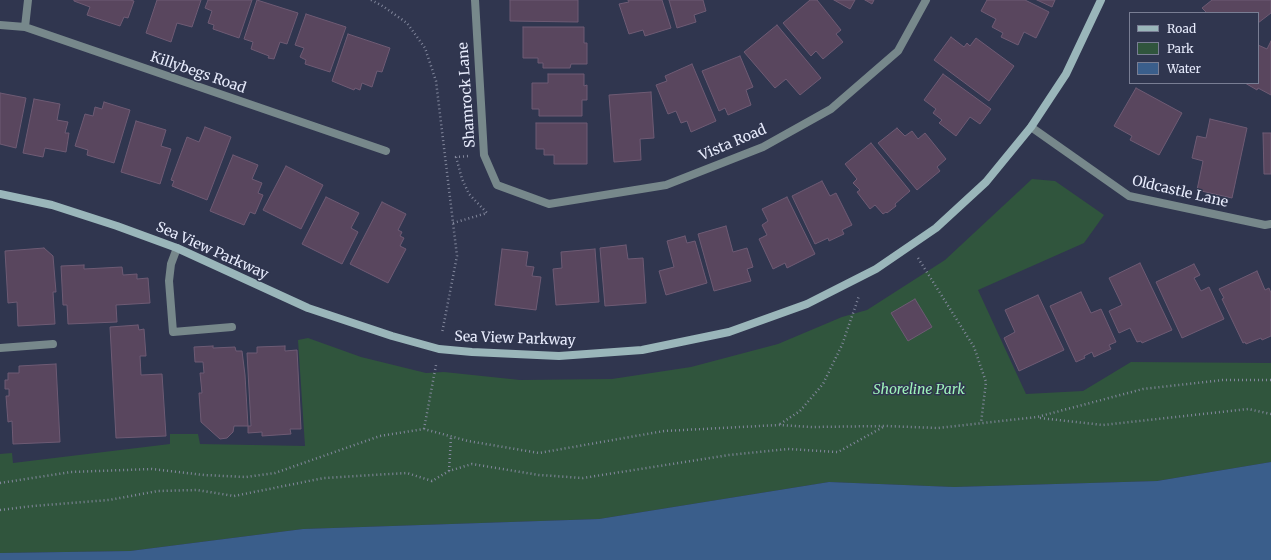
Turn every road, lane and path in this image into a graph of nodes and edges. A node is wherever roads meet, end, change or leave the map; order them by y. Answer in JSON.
{"nodes":[{"id":1,"x":28,"y":0,"type":"edge"},
{"id":2,"x":371,"y":0,"type":"edge"},
{"id":3,"x":475,"y":0,"type":"edge"},
{"id":4,"x":926,"y":0,"type":"edge"},
{"id":5,"x":1101,"y":0,"type":"edge"},
{"id":6,"x":0,"y":25,"type":"edge"},
{"id":7,"x":25,"y":27,"type":"junction"},
{"id":8,"x":1032,"y":127,"type":"junction"},
{"id":9,"x":386,"y":151,"type":"dead end"},
{"id":10,"x":484,"y":155,"type":"junction"},
{"id":11,"x":497,"y":185,"type":"joint"},
{"id":12,"x":0,"y":194,"type":"edge"},
{"id":13,"x":453,"y":223,"type":"junction"},
{"id":14,"x":1271,"y":224,"type":"edge"},
{"id":15,"x":910,"y":246,"type":"junction"},
{"id":16,"x":176,"y":248,"type":"junction"},
{"id":17,"x":867,"y":273,"type":"junction"},
{"id":18,"x":232,"y":327,"type":"dead end"},
{"id":19,"x":53,"y":344,"type":"dead end"},
{"id":20,"x":0,"y":348,"type":"edge"},
{"id":21,"x":439,"y":349,"type":"junction"},
{"id":22,"x":1271,"y":380,"type":"edge"},
{"id":23,"x":1271,"y":414,"type":"edge"},
{"id":24,"x":1037,"y":417,"type":"junction"},
{"id":25,"x":981,"y":423,"type":"junction"},
{"id":26,"x":779,"y":425,"type":"junction"},
{"id":27,"x":886,"y":426,"type":"junction"},
{"id":28,"x":424,"y":430,"type":"junction"},
{"id":29,"x":451,"y":436,"type":"junction"},
{"id":30,"x":449,"y":471,"type":"junction"},
{"id":31,"x":0,"y":483,"type":"edge"},
{"id":32,"x":0,"y":510,"type":"edge"}],
"edges":[{"from":1,"to":7,"type":"street"},
{"from":2,"to":13,"type":"path"},
{"from":3,"to":10,"type":"street","name":"Shamrock Lane"},
{"from":4,"to":11,"type":"street","name":"Vista Road"},
{"from":5,"to":8,"type":"street","name":"Sea View Parkway"},
{"from":6,"to":7,"type":"street","name":"Killybegs Road"},
{"from":7,"to":9,"type":"street","name":"Killybegs Road"},
{"from":8,"to":14,"type":"street","name":"Oldcastle Lane"},
{"from":8,"to":15,"type":"street","name":"Sea View Parkway"},
{"from":10,"to":11,"type":"street","name":"Shamrock Lane"},
{"from":10,"to":13,"type":"path"},
{"from":12,"to":16,"type":"street","name":"Sea View Parkway"},
{"from":13,"to":21,"type":"path"},
{"from":15,"to":17,"type":"street","name":"Sea View Parkway"},
{"from":15,"to":25,"type":"path"},
{"from":16,"to":18,"type":"street"},
{"from":16,"to":21,"type":"street","name":"Sea View Parkway"},
{"from":17,"to":21,"type":"street","name":"Sea View Parkway"},
{"from":17,"to":26,"type":"path"},
{"from":19,"to":20,"type":"street"},
{"from":21,"to":28,"type":"path"},
{"from":22,"to":24,"type":"path"},
{"from":23,"to":24,"type":"path"},
{"from":24,"to":25,"type":"path"},
{"from":25,"to":27,"type":"path"},
{"from":26,"to":27,"type":"path"},
{"from":26,"to":29,"type":"path"},
{"from":27,"to":30,"type":"path"},
{"from":28,"to":29,"type":"path"},
{"from":28,"to":31,"type":"path"},
{"from":29,"to":30,"type":"path"},
{"from":30,"to":32,"type":"path"}]}
